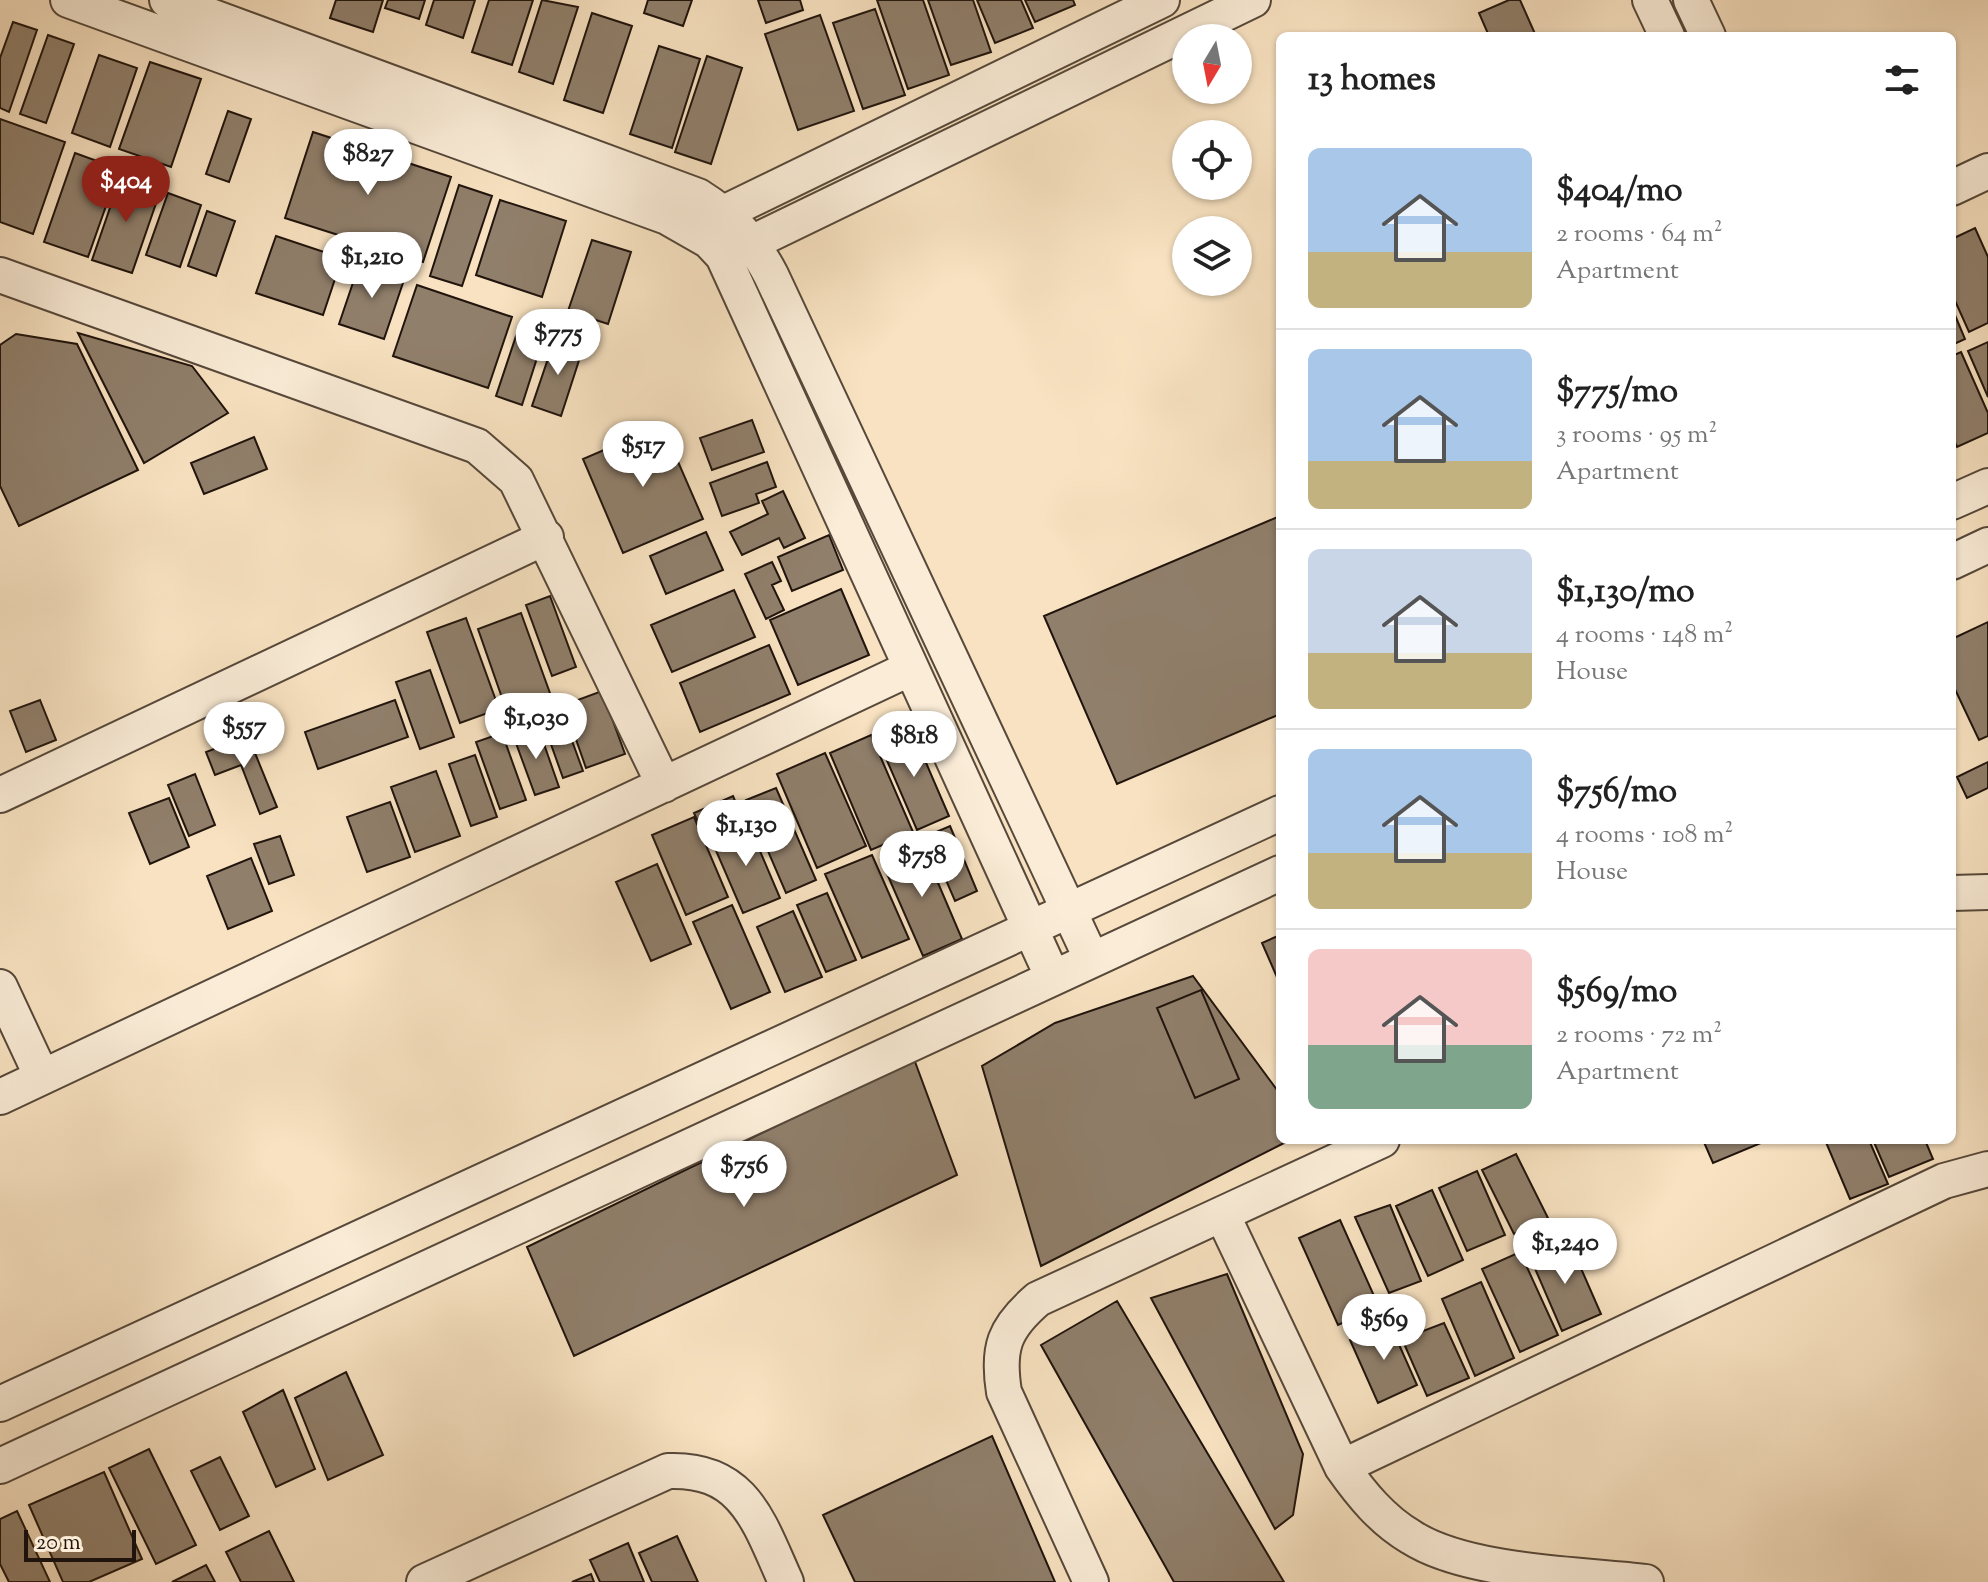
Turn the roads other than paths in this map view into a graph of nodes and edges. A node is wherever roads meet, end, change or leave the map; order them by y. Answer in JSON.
{"nodes":[{"id":1,"x":68,"y":0,"type":"edge"},
{"id":2,"x":167,"y":0,"type":"edge"},
{"id":3,"x":1253,"y":0,"type":"edge"},
{"id":4,"x":1650,"y":0,"type":"edge"},
{"id":5,"x":1691,"y":0,"type":"edge"},
{"id":6,"x":1158,"y":1,"type":"edge"},
{"id":7,"x":1665,"y":32,"type":"edge"},
{"id":8,"x":1706,"y":32,"type":"edge"},
{"id":9,"x":1988,"y":171,"type":"edge"},
{"id":10,"x":1956,"y":186,"type":"edge"},
{"id":11,"x":725,"y":212,"type":"junction"},
{"id":12,"x":692,"y":229,"type":"junction"},
{"id":13,"x":754,"y":242,"type":"junction"},
{"id":14,"x":723,"y":256,"type":"junction"},
{"id":15,"x":0,"y":275,"type":"edge"},
{"id":16,"x":1988,"y":486,"type":"edge"},
{"id":17,"x":1956,"y":500,"type":"edge"},
{"id":18,"x":546,"y":537,"type":"junction"},
{"id":19,"x":1988,"y":545,"type":"edge"},
{"id":20,"x":1956,"y":556,"type":"edge"},
{"id":21,"x":936,"y":625,"type":"junction"},
{"id":22,"x":905,"y":656,"type":"junction"},
{"id":23,"x":664,"y":785,"type":"junction"},
{"id":24,"x":0,"y":795,"type":"edge"},
{"id":25,"x":1276,"y":815,"type":"edge"},
{"id":26,"x":1276,"y":875,"type":"edge"},
{"id":27,"x":1988,"y":892,"type":"edge"},
{"id":28,"x":1956,"y":893,"type":"edge"},
{"id":29,"x":1069,"y":910,"type":"junction"},
{"id":30,"x":1030,"y":928,"type":"junction"},
{"id":31,"x":1092,"y":960,"type":"junction"},
{"id":32,"x":1053,"y":978,"type":"junction"},
{"id":33,"x":0,"y":987,"type":"edge"},
{"id":34,"x":42,"y":1077,"type":"junction"},
{"id":35,"x":0,"y":1097,"type":"edge"},
{"id":36,"x":1373,"y":1144,"type":"edge"},
{"id":37,"x":1988,"y":1169,"type":"edge"},
{"id":38,"x":1222,"y":1214,"type":"junction"},
{"id":39,"x":294,"y":1269,"type":"junction"},
{"id":40,"x":319,"y":1319,"type":"junction"},
{"id":41,"x":0,"y":1404,"type":"edge"},
{"id":42,"x":0,"y":1466,"type":"edge"},
{"id":43,"x":1342,"y":1467,"type":"junction"},
{"id":44,"x":424,"y":1582,"type":"edge"},
{"id":45,"x":786,"y":1582,"type":"edge"},
{"id":46,"x":1091,"y":1582,"type":"edge"},
{"id":47,"x":1646,"y":1582,"type":"edge"}],
"edges":[{"from":1,"to":12,"type":"street"},
{"from":2,"to":11,"type":"street"},
{"from":3,"to":13,"type":"street"},
{"from":4,"to":7,"type":"street"},
{"from":5,"to":8,"type":"street"},
{"from":6,"to":11,"type":"street"},
{"from":9,"to":10,"type":"street"},
{"from":11,"to":12,"type":"street"},
{"from":11,"to":13,"type":"street"},
{"from":12,"to":14,"type":"street"},
{"from":13,"to":14,"type":"street"},
{"from":13,"to":21,"type":"street"},
{"from":14,"to":22,"type":"street"},
{"from":15,"to":18,"type":"street"},
{"from":16,"to":17,"type":"street"},
{"from":18,"to":23,"type":"street"},
{"from":18,"to":24,"type":"street"},
{"from":19,"to":20,"type":"street"},
{"from":21,"to":22,"type":"street"},
{"from":21,"to":29,"type":"street"},
{"from":22,"to":23,"type":"street"},
{"from":22,"to":30,"type":"street"},
{"from":23,"to":34,"type":"street"},
{"from":25,"to":29,"type":"street"},
{"from":26,"to":31,"type":"street"},
{"from":27,"to":28,"type":"street"},
{"from":29,"to":30,"type":"street"},
{"from":29,"to":31,"type":"street"},
{"from":30,"to":32,"type":"street"},
{"from":30,"to":39,"type":"street"},
{"from":31,"to":32,"type":"street"},
{"from":32,"to":40,"type":"street"},
{"from":33,"to":34,"type":"street"},
{"from":34,"to":35,"type":"street"},
{"from":36,"to":38,"type":"street"},
{"from":37,"to":43,"type":"street"},
{"from":38,"to":43,"type":"street"},
{"from":38,"to":46,"type":"street"},
{"from":39,"to":40,"type":"street"},
{"from":39,"to":41,"type":"street"},
{"from":40,"to":42,"type":"street"},
{"from":43,"to":47,"type":"street"},
{"from":44,"to":45,"type":"street"}]}
